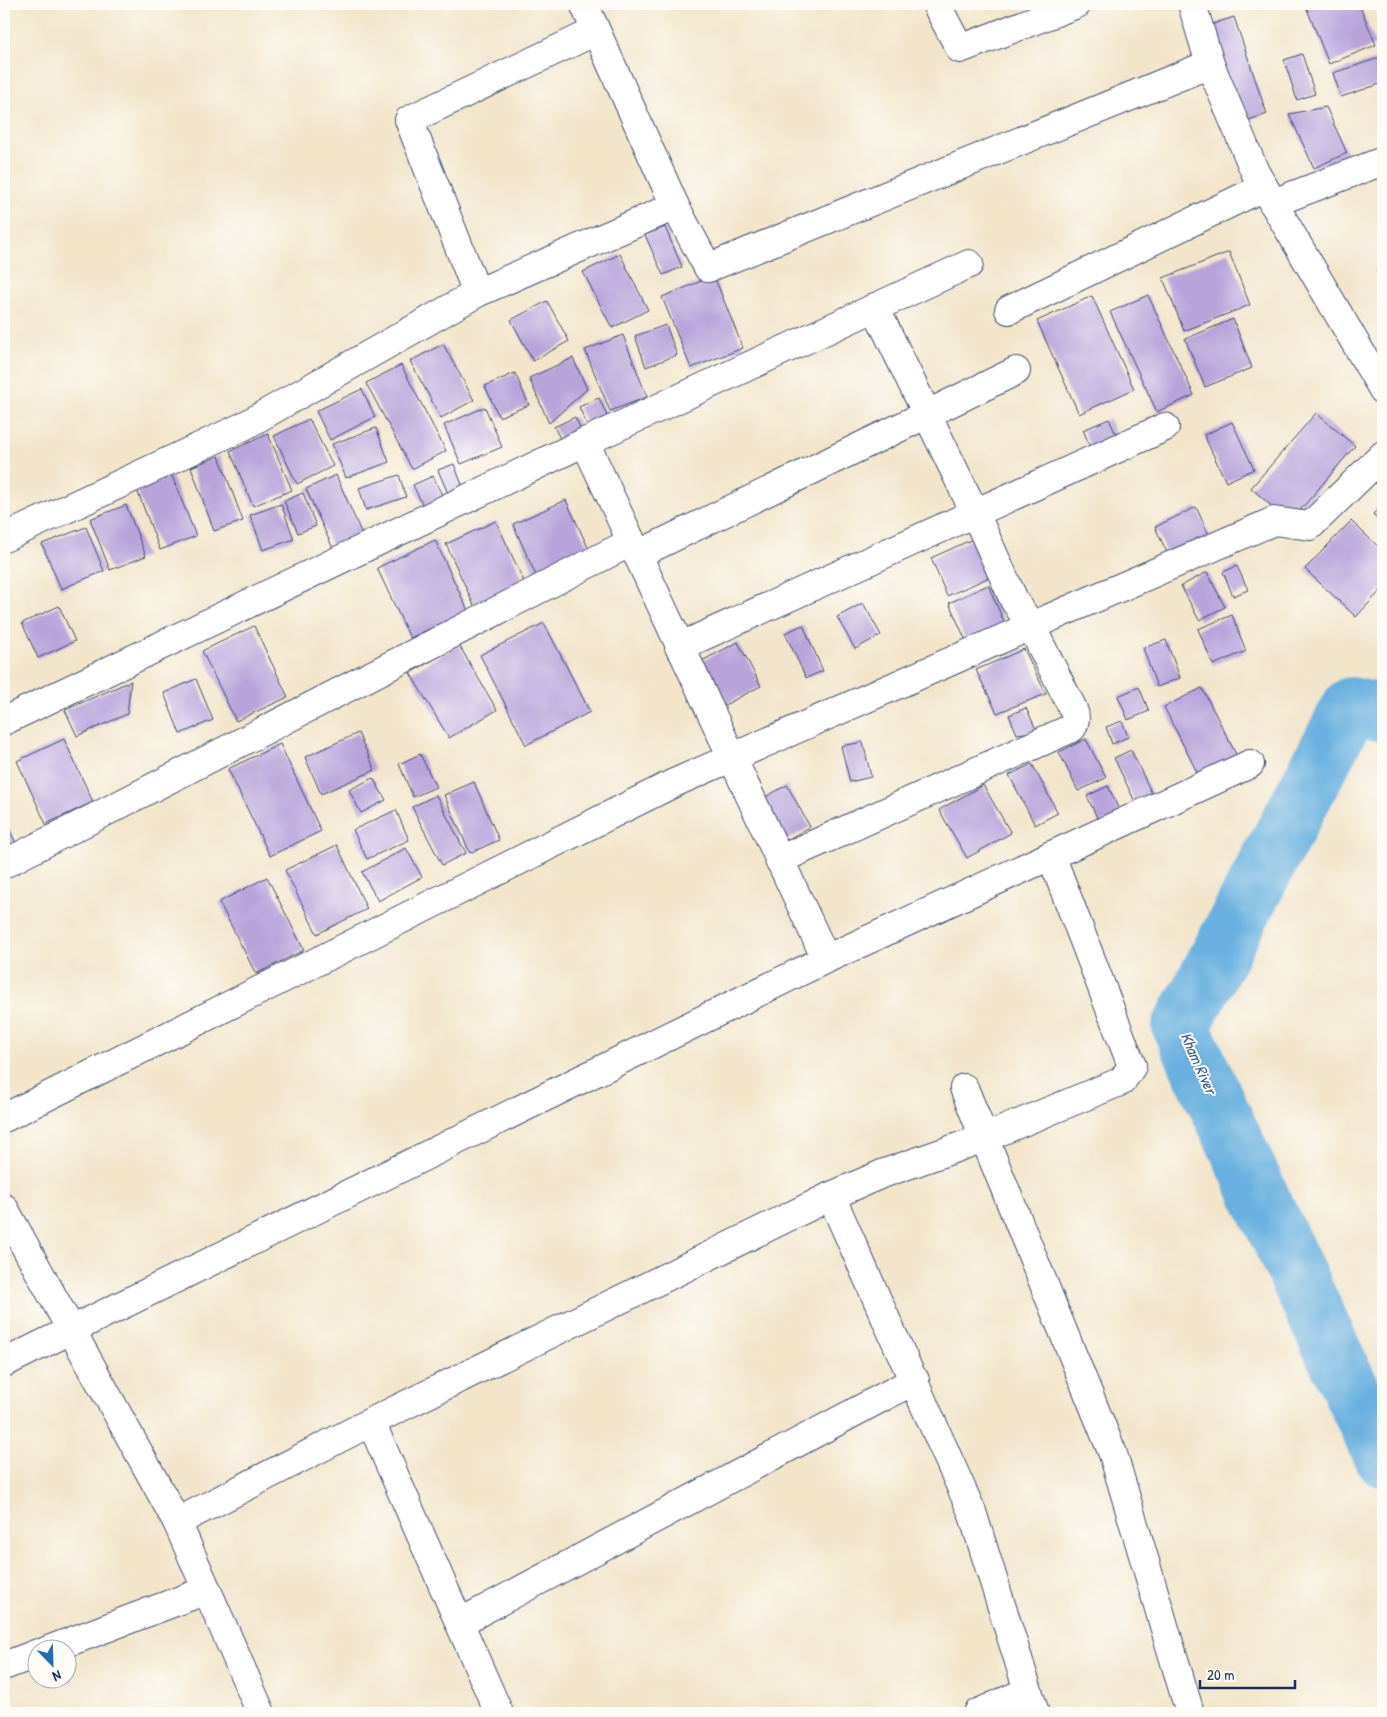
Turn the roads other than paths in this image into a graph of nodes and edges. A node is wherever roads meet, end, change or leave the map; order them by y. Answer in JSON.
{"nodes":[{"id":1,"x":584,"y":4,"type":"edge"},
{"id":2,"x":936,"y":4,"type":"edge"},
{"id":3,"x":1077,"y":4,"type":"edge"},
{"id":4,"x":1192,"y":4,"type":"edge"},
{"id":5,"x":596,"y":30,"type":"junction"},
{"id":6,"x":1210,"y":64,"type":"junction"},
{"id":7,"x":1383,"y":161,"type":"edge"},
{"id":8,"x":1269,"y":195,"type":"junction"},
{"id":9,"x":675,"y":206,"type":"junction"},
{"id":10,"x":969,"y":264,"type":"dead end"},
{"id":11,"x":477,"y":294,"type":"junction"},
{"id":12,"x":875,"y":307,"type":"junction"},
{"id":13,"x":1008,"y":310,"type":"dead end"},
{"id":14,"x":1016,"y":371,"type":"dead end"},
{"id":15,"x":1383,"y":390,"type":"edge"},
{"id":16,"x":927,"y":414,"type":"junction"},
{"id":17,"x":1165,"y":427,"type":"dead end"},
{"id":18,"x":585,"y":442,"type":"junction"},
{"id":19,"x":1383,"y":455,"type":"edge"},
{"id":20,"x":975,"y":513,"type":"junction"},
{"id":21,"x":4,"y":538,"type":"edge"},
{"id":22,"x":634,"y":548,"type":"junction"},
{"id":23,"x":1031,"y":626,"type":"junction"},
{"id":24,"x":679,"y":647,"type":"junction"},
{"id":25,"x":4,"y":721,"type":"edge"},
{"id":26,"x":731,"y":759,"type":"junction"},
{"id":27,"x":1250,"y":764,"type":"dead end"},
{"id":28,"x":1051,"y":855,"type":"junction"},
{"id":29,"x":779,"y":860,"type":"junction"},
{"id":30,"x":4,"y":864,"type":"edge"},
{"id":31,"x":826,"y":959,"type":"junction"},
{"id":32,"x":964,"y":1088,"type":"dead end"},
{"id":33,"x":4,"y":1118,"type":"edge"},
{"id":34,"x":984,"y":1138,"type":"junction"},
{"id":35,"x":831,"y":1196,"type":"junction"},
{"id":36,"x":4,"y":1208,"type":"edge"},
{"id":37,"x":70,"y":1329,"type":"junction"},
{"id":38,"x":4,"y":1363,"type":"edge"},
{"id":39,"x":915,"y":1380,"type":"junction"},
{"id":40,"x":371,"y":1422,"type":"junction"},
{"id":41,"x":177,"y":1522,"type":"junction"},
{"id":42,"x":206,"y":1590,"type":"junction"},
{"id":43,"x":459,"y":1623,"type":"junction"},
{"id":44,"x":74,"y":1640,"type":"edge"},
{"id":45,"x":28,"y":1657,"type":"edge"},
{"id":46,"x":4,"y":1666,"type":"edge"},
{"id":47,"x":1031,"y":1702,"type":"edge"},
{"id":48,"x":261,"y":1713,"type":"edge"},
{"id":49,"x":499,"y":1713,"type":"edge"},
{"id":50,"x":978,"y":1713,"type":"edge"},
{"id":51,"x":1190,"y":1713,"type":"edge"}],
"edges":[{"from":1,"to":5,"type":"street"},
{"from":2,"to":3,"type":"street"},
{"from":4,"to":6,"type":"street"},
{"from":5,"to":9,"type":"street"},
{"from":5,"to":11,"type":"street"},
{"from":6,"to":8,"type":"street"},
{"from":6,"to":9,"type":"street"},
{"from":7,"to":8,"type":"street"},
{"from":8,"to":13,"type":"street"},
{"from":8,"to":15,"type":"street"},
{"from":9,"to":11,"type":"street"},
{"from":10,"to":12,"type":"street"},
{"from":11,"to":21,"type":"street"},
{"from":12,"to":16,"type":"street"},
{"from":12,"to":18,"type":"street"},
{"from":14,"to":16,"type":"street"},
{"from":16,"to":20,"type":"street"},
{"from":16,"to":22,"type":"street"},
{"from":17,"to":20,"type":"street"},
{"from":18,"to":22,"type":"street"},
{"from":18,"to":25,"type":"street"},
{"from":19,"to":23,"type":"street"},
{"from":20,"to":23,"type":"street"},
{"from":20,"to":24,"type":"street"},
{"from":22,"to":24,"type":"street"},
{"from":22,"to":30,"type":"street"},
{"from":23,"to":26,"type":"street"},
{"from":23,"to":29,"type":"street"},
{"from":24,"to":26,"type":"street"},
{"from":26,"to":29,"type":"street"},
{"from":26,"to":33,"type":"street"},
{"from":27,"to":28,"type":"street"},
{"from":28,"to":31,"type":"street"},
{"from":28,"to":34,"type":"street"},
{"from":29,"to":31,"type":"street"},
{"from":31,"to":37,"type":"street"},
{"from":32,"to":34,"type":"street"},
{"from":34,"to":35,"type":"street"},
{"from":34,"to":51,"type":"street"},
{"from":35,"to":39,"type":"street"},
{"from":35,"to":40,"type":"street"},
{"from":36,"to":37,"type":"street"},
{"from":37,"to":38,"type":"street"},
{"from":37,"to":41,"type":"street"},
{"from":39,"to":43,"type":"street"},
{"from":39,"to":47,"type":"street"},
{"from":40,"to":41,"type":"street"},
{"from":40,"to":43,"type":"street"},
{"from":41,"to":42,"type":"street"},
{"from":42,"to":44,"type":"street"},
{"from":42,"to":48,"type":"street"},
{"from":43,"to":49,"type":"street"},
{"from":45,"to":46,"type":"street"},
{"from":47,"to":50,"type":"street"}]}
